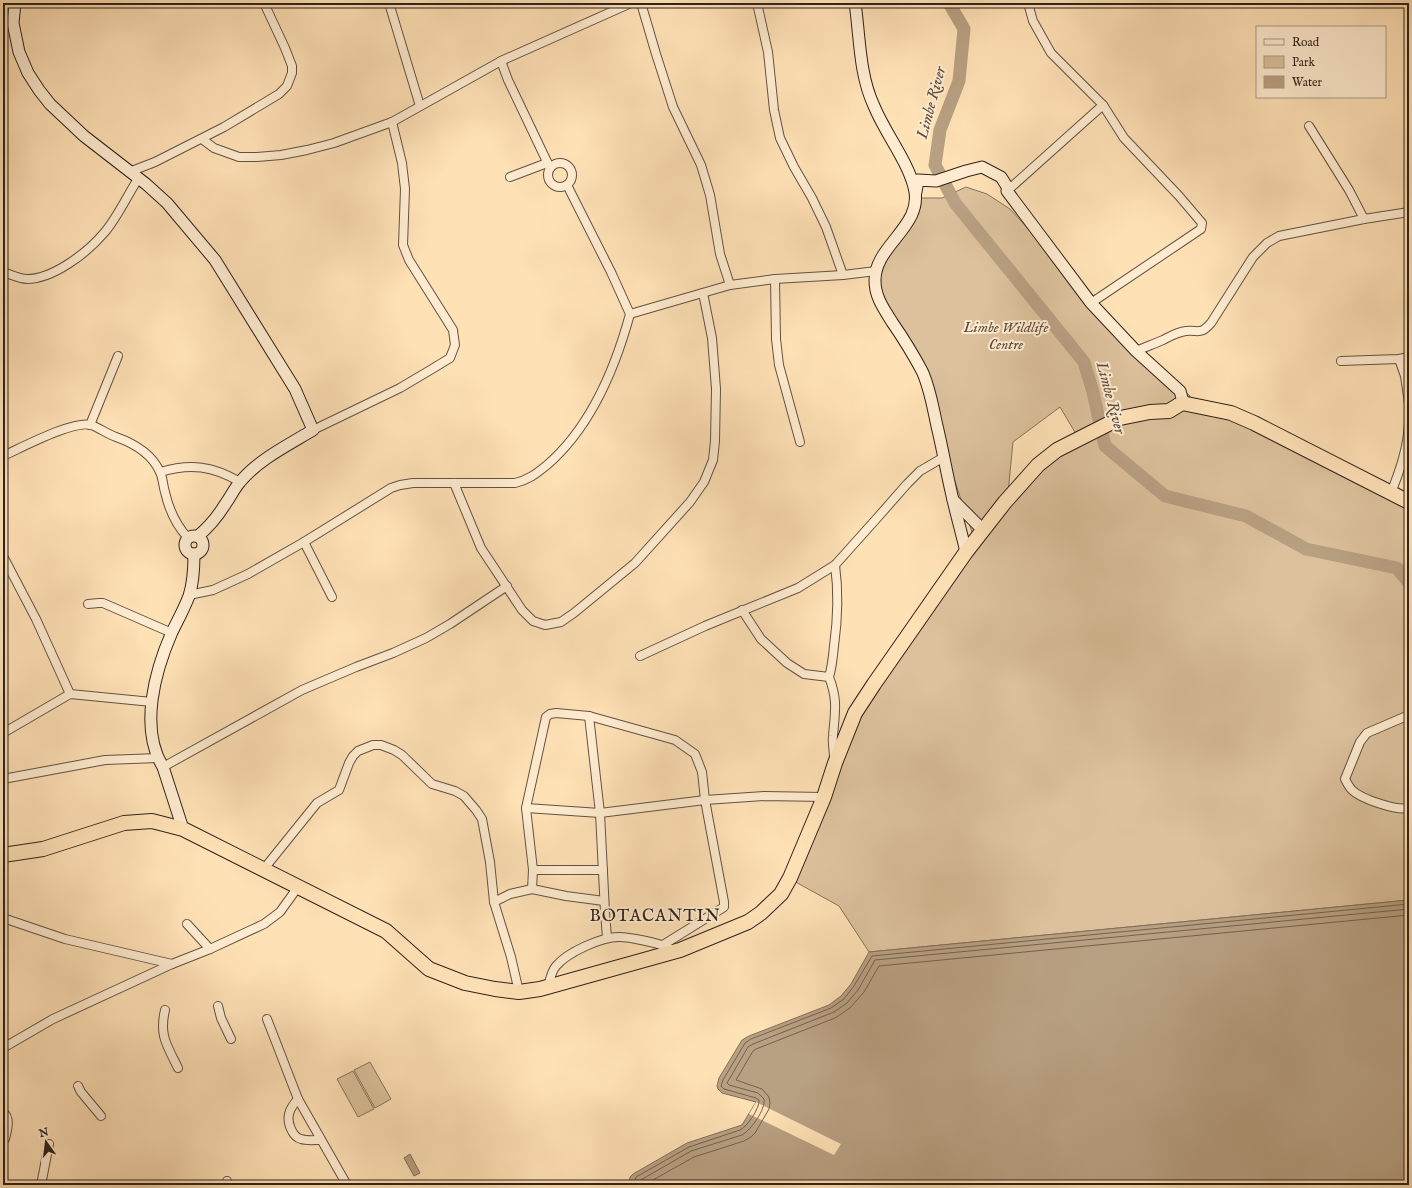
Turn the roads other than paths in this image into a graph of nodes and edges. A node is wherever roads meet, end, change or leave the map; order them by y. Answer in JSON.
{"nodes":[{"id":1,"x":15,"y":3,"type":"edge"},
{"id":2,"x":264,"y":3,"type":"edge"},
{"id":3,"x":389,"y":3,"type":"edge"},
{"id":4,"x":631,"y":3,"type":"edge"},
{"id":5,"x":641,"y":3,"type":"edge"},
{"id":6,"x":757,"y":3,"type":"edge"},
{"id":7,"x":855,"y":3,"type":"edge"},
{"id":8,"x":1028,"y":3,"type":"edge"},
{"id":9,"x":501,"y":61,"type":"junction"},
{"id":10,"x":1103,"y":105,"type":"junction"},
{"id":11,"x":420,"y":106,"type":"junction"},
{"id":12,"x":392,"y":122,"type":"junction"},
{"id":13,"x":1308,"y":126,"type":"dead end"},
{"id":14,"x":202,"y":139,"type":"junction"},
{"id":15,"x":548,"y":166,"type":"junction"},
{"id":16,"x":129,"y":172,"type":"junction"},
{"id":17,"x":510,"y":177,"type":"dead end"},
{"id":18,"x":138,"y":179,"type":"junction"},
{"id":19,"x":567,"y":185,"type":"junction"},
{"id":20,"x":1007,"y":191,"type":"junction"},
{"id":21,"x":916,"y":196,"type":"junction"},
{"id":22,"x":1409,"y":212,"type":"edge"},
{"id":23,"x":1364,"y":219,"type":"junction"},
{"id":24,"x":876,"y":271,"type":"junction"},
{"id":25,"x":3,"y":272,"type":"edge"},
{"id":26,"x":843,"y":275,"type":"junction"},
{"id":27,"x":775,"y":279,"type":"junction"},
{"id":28,"x":730,"y":285,"type":"junction"},
{"id":29,"x":703,"y":293,"type":"junction"},
{"id":30,"x":1091,"y":303,"type":"junction"},
{"id":31,"x":630,"y":314,"type":"junction"},
{"id":32,"x":1136,"y":351,"type":"junction"},
{"id":33,"x":118,"y":356,"type":"dead end"},
{"id":34,"x":1409,"y":357,"type":"edge"},
{"id":35,"x":1399,"y":359,"type":"junction"},
{"id":36,"x":1341,"y":361,"type":"dead end"},
{"id":37,"x":1182,"y":403,"type":"junction"},
{"id":38,"x":1409,"y":404,"type":"edge"},
{"id":39,"x":1409,"y":423,"type":"edge"},
{"id":40,"x":90,"y":425,"type":"junction"},
{"id":41,"x":313,"y":430,"type":"junction"},
{"id":42,"x":800,"y":442,"type":"dead end"},
{"id":43,"x":3,"y":456,"type":"edge"},
{"id":44,"x":944,"y":457,"type":"junction"},
{"id":45,"x":160,"y":472,"type":"junction"},
{"id":46,"x":240,"y":482,"type":"junction"},
{"id":47,"x":454,"y":483,"type":"junction"},
{"id":48,"x":1391,"y":493,"type":"junction"},
{"id":49,"x":952,"y":500,"type":"junction"},
{"id":50,"x":1409,"y":502,"type":"edge"},
{"id":51,"x":984,"y":530,"type":"junction"},
{"id":52,"x":193,"y":537,"type":"junction"},
{"id":53,"x":304,"y":542,"type":"junction"},
{"id":54,"x":966,"y":552,"type":"junction"},
{"id":55,"x":194,"y":554,"type":"junction"},
{"id":56,"x":3,"y":556,"type":"edge"},
{"id":57,"x":835,"y":565,"type":"junction"},
{"id":58,"x":506,"y":586,"type":"junction"},
{"id":59,"x":190,"y":595,"type":"junction"},
{"id":60,"x":332,"y":597,"type":"dead end"},
{"id":61,"x":88,"y":604,"type":"dead end"},
{"id":62,"x":742,"y":610,"type":"junction"},
{"id":63,"x":172,"y":633,"type":"junction"},
{"id":64,"x":640,"y":656,"type":"dead end"},
{"id":65,"x":829,"y":677,"type":"junction"},
{"id":66,"x":70,"y":694,"type":"junction"},
{"id":67,"x":152,"y":702,"type":"junction"},
{"id":68,"x":1409,"y":715,"type":"edge"},
{"id":69,"x":589,"y":716,"type":"junction"},
{"id":70,"x":3,"y":733,"type":"edge"},
{"id":71,"x":160,"y":763,"type":"junction"},
{"id":72,"x":835,"y":763,"type":"junction"},
{"id":73,"x":3,"y":779,"type":"edge"},
{"id":74,"x":824,"y":798,"type":"junction"},
{"id":75,"x":705,"y":800,"type":"junction"},
{"id":76,"x":526,"y":808,"type":"junction"},
{"id":77,"x":1409,"y":808,"type":"edge"},
{"id":78,"x":600,"y":813,"type":"junction"},
{"id":79,"x":183,"y":829,"type":"junction"},
{"id":80,"x":3,"y":855,"type":"edge"},
{"id":81,"x":263,"y":870,"type":"junction"},
{"id":82,"x":533,"y":870,"type":"junction"},
{"id":83,"x":603,"y":870,"type":"junction"},
{"id":84,"x":298,"y":887,"type":"junction"},
{"id":85,"x":532,"y":889,"type":"junction"},
{"id":86,"x":604,"y":901,"type":"junction"},
{"id":87,"x":494,"y":902,"type":"junction"},
{"id":88,"x":3,"y":918,"type":"edge"},
{"id":89,"x":187,"y":924,"type":"dead end"},
{"id":90,"x":608,"y":938,"type":"junction"},
{"id":91,"x":663,"y":946,"type":"junction"},
{"id":92,"x":210,"y":949,"type":"junction"},
{"id":93,"x":680,"y":950,"type":"junction"},
{"id":94,"x":172,"y":964,"type":"junction"},
{"id":95,"x":548,"y":987,"type":"junction"},
{"id":96,"x":519,"y":992,"type":"junction"},
{"id":97,"x":218,"y":1006,"type":"dead end"},
{"id":98,"x":165,"y":1010,"type":"dead end"},
{"id":99,"x":267,"y":1019,"type":"dead end"},
{"id":100,"x":231,"y":1039,"type":"dead end"},
{"id":101,"x":3,"y":1048,"type":"edge"},
{"id":102,"x":178,"y":1068,"type":"dead end"},
{"id":103,"x":78,"y":1086,"type":"dead end"},
{"id":104,"x":298,"y":1099,"type":"junction"},
{"id":105,"x":3,"y":1112,"type":"edge"},
{"id":106,"x":101,"y":1116,"type":"dead end"},
{"id":107,"x":5,"y":1139,"type":"dead end"},
{"id":108,"x":320,"y":1140,"type":"junction"},
{"id":109,"x":49,"y":1144,"type":"dead end"},
{"id":110,"x":41,"y":1185,"type":"edge"},
{"id":111,"x":347,"y":1185,"type":"edge"}],
"edges":[{"from":1,"to":16,"type":"street"},
{"from":2,"to":14,"type":"street"},
{"from":3,"to":11,"type":"street"},
{"from":4,"to":9,"type":"street"},
{"from":5,"to":28,"type":"street"},
{"from":6,"to":26,"type":"street"},
{"from":7,"to":21,"type":"street"},
{"from":8,"to":10,"type":"street"},
{"from":9,"to":11,"type":"street"},
{"from":9,"to":15,"type":"street"},
{"from":10,"to":20,"type":"street"},
{"from":10,"to":30,"type":"street"},
{"from":11,"to":12,"type":"street"},
{"from":12,"to":14,"type":"street"},
{"from":12,"to":41,"type":"street"},
{"from":13,"to":23,"type":"street"},
{"from":14,"to":16,"type":"street"},
{"from":15,"to":17,"type":"street"},
{"from":15,"to":19,"type":"street"},
{"from":15,"to":19,"type":"street"},
{"from":16,"to":18,"type":"street"},
{"from":18,"to":25,"type":"street"},
{"from":18,"to":41,"type":"street"},
{"from":19,"to":31,"type":"street"},
{"from":20,"to":21,"type":"street"},
{"from":20,"to":30,"type":"street"},
{"from":21,"to":24,"type":"street"},
{"from":22,"to":23,"type":"street"},
{"from":23,"to":32,"type":"street"},
{"from":24,"to":26,"type":"street"},
{"from":24,"to":44,"type":"street"},
{"from":26,"to":27,"type":"street"},
{"from":27,"to":28,"type":"street"},
{"from":27,"to":42,"type":"street"},
{"from":28,"to":29,"type":"street"},
{"from":29,"to":31,"type":"street"},
{"from":29,"to":58,"type":"street"},
{"from":30,"to":32,"type":"street"},
{"from":31,"to":47,"type":"street"},
{"from":32,"to":37,"type":"street"},
{"from":33,"to":40,"type":"street"},
{"from":34,"to":35,"type":"street"},
{"from":35,"to":36,"type":"street"},
{"from":35,"to":38,"type":"street"},
{"from":37,"to":48,"type":"highway"},
{"from":37,"to":51,"type":"highway"},
{"from":39,"to":48,"type":"street"},
{"from":40,"to":43,"type":"street"},
{"from":40,"to":45,"type":"street"},
{"from":41,"to":46,"type":"street"},
{"from":44,"to":49,"type":"street"},
{"from":44,"to":57,"type":"street"},
{"from":45,"to":46,"type":"street"},
{"from":45,"to":52,"type":"street"},
{"from":46,"to":52,"type":"street"},
{"from":47,"to":53,"type":"street"},
{"from":47,"to":58,"type":"street"},
{"from":48,"to":50,"type":"highway"},
{"from":49,"to":51,"type":"street"},
{"from":49,"to":54,"type":"street"},
{"from":51,"to":54,"type":"highway"},
{"from":52,"to":55,"type":"street"},
{"from":52,"to":55,"type":"street"},
{"from":53,"to":59,"type":"street"},
{"from":53,"to":60,"type":"street"},
{"from":54,"to":72,"type":"highway"},
{"from":55,"to":59,"type":"street"},
{"from":56,"to":66,"type":"street"},
{"from":57,"to":62,"type":"street"},
{"from":57,"to":65,"type":"street"},
{"from":58,"to":71,"type":"street"},
{"from":59,"to":63,"type":"street"},
{"from":61,"to":63,"type":"street"},
{"from":62,"to":64,"type":"street"},
{"from":62,"to":65,"type":"street"},
{"from":63,"to":67,"type":"street"},
{"from":65,"to":72,"type":"street"},
{"from":66,"to":67,"type":"street"},
{"from":66,"to":70,"type":"street"},
{"from":67,"to":71,"type":"street"},
{"from":68,"to":77,"type":"street"},
{"from":69,"to":75,"type":"street"},
{"from":69,"to":76,"type":"street"},
{"from":69,"to":78,"type":"street"},
{"from":71,"to":73,"type":"street"},
{"from":71,"to":79,"type":"street"},
{"from":72,"to":74,"type":"highway"},
{"from":74,"to":75,"type":"street"},
{"from":74,"to":93,"type":"highway"},
{"from":75,"to":78,"type":"street"},
{"from":75,"to":91,"type":"street"},
{"from":76,"to":78,"type":"street"},
{"from":76,"to":82,"type":"street"},
{"from":78,"to":83,"type":"street"},
{"from":79,"to":80,"type":"highway"},
{"from":79,"to":81,"type":"highway"},
{"from":81,"to":84,"type":"highway"},
{"from":81,"to":87,"type":"street"},
{"from":82,"to":83,"type":"street"},
{"from":82,"to":85,"type":"street"},
{"from":83,"to":86,"type":"street"},
{"from":84,"to":92,"type":"street"},
{"from":84,"to":96,"type":"highway"},
{"from":85,"to":86,"type":"street"},
{"from":85,"to":87,"type":"street"},
{"from":86,"to":90,"type":"street"},
{"from":87,"to":96,"type":"street"},
{"from":88,"to":94,"type":"street"},
{"from":89,"to":92,"type":"street"},
{"from":90,"to":91,"type":"street"},
{"from":90,"to":95,"type":"street"},
{"from":91,"to":93,"type":"street"},
{"from":92,"to":94,"type":"street"},
{"from":93,"to":95,"type":"highway"},
{"from":94,"to":101,"type":"street"},
{"from":95,"to":96,"type":"highway"},
{"from":97,"to":100,"type":"street"},
{"from":98,"to":102,"type":"street"},
{"from":99,"to":104,"type":"street"},
{"from":103,"to":106,"type":"street"},
{"from":104,"to":108,"type":"street"},
{"from":104,"to":108,"type":"street"},
{"from":105,"to":107,"type":"street"},
{"from":108,"to":111,"type":"street"},
{"from":109,"to":110,"type":"street"}]}
